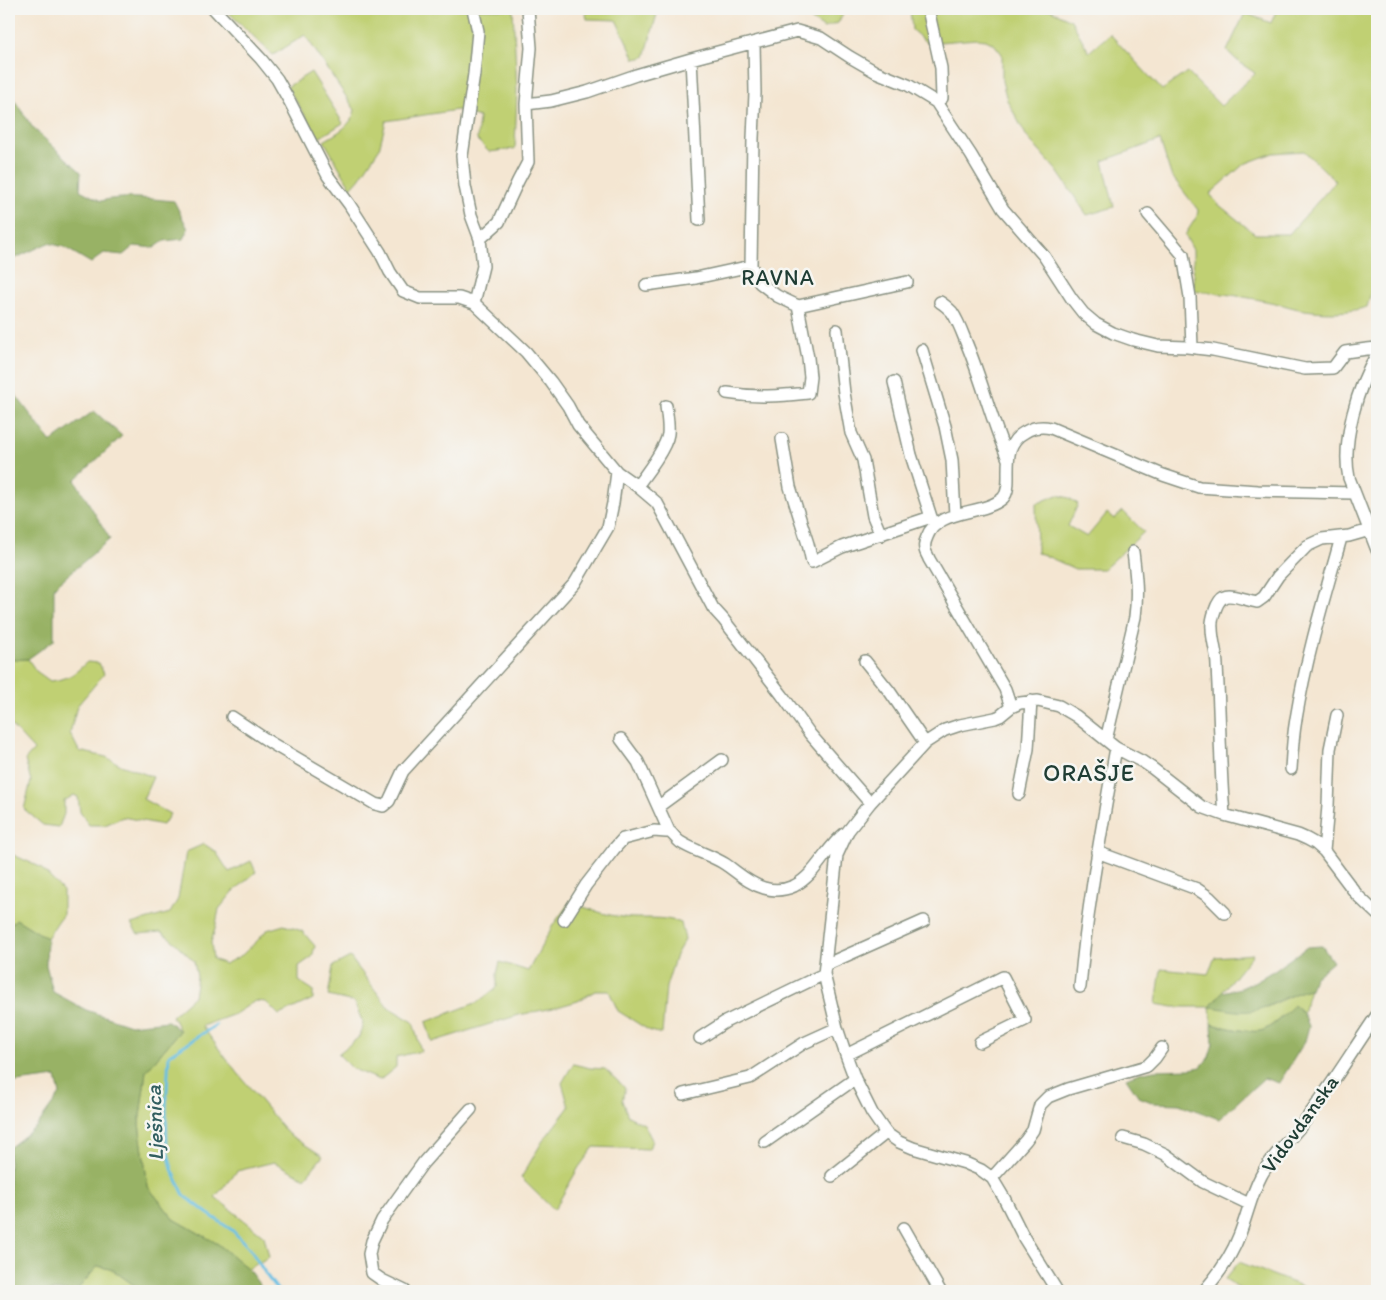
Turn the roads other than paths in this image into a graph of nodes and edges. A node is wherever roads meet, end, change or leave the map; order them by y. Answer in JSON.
{"nodes":[{"id":1,"x":214,"y":9,"type":"edge"},
{"id":2,"x":473,"y":9,"type":"edge"},
{"id":3,"x":528,"y":9,"type":"edge"},
{"id":4,"x":928,"y":9,"type":"edge"},
{"id":5,"x":754,"y":43,"type":"junction"},
{"id":6,"x":691,"y":59,"type":"junction"},
{"id":7,"x":936,"y":102,"type":"junction"},
{"id":8,"x":526,"y":104,"type":"junction"},
{"id":9,"x":1148,"y":214,"type":"dead end"},
{"id":10,"x":698,"y":220,"type":"dead end"},
{"id":11,"x":480,"y":239,"type":"junction"},
{"id":12,"x":751,"y":266,"type":"junction"},
{"id":13,"x":907,"y":282,"type":"dead end"},
{"id":14,"x":646,"y":285,"type":"dead end"},
{"id":15,"x":940,"y":302,"type":"dead end"},
{"id":16,"x":474,"y":303,"type":"junction"},
{"id":17,"x":798,"y":306,"type":"junction"},
{"id":18,"x":836,"y":330,"type":"dead end"},
{"id":19,"x":1192,"y":347,"type":"junction"},
{"id":20,"x":1377,"y":348,"type":"edge"},
{"id":21,"x":922,"y":350,"type":"dead end"},
{"id":22,"x":1377,"y":354,"type":"edge"},
{"id":23,"x":894,"y":382,"type":"dead end"},
{"id":24,"x":727,"y":393,"type":"dead end"},
{"id":25,"x":666,"y":406,"type":"dead end"},
{"id":26,"x":782,"y":439,"type":"dead end"},
{"id":27,"x":1008,"y":459,"type":"junction"},
{"id":28,"x":617,"y":472,"type":"junction"},
{"id":29,"x":637,"y":486,"type":"junction"},
{"id":30,"x":1354,"y":493,"type":"junction"},
{"id":31,"x":955,"y":515,"type":"junction"},
{"id":32,"x":933,"y":521,"type":"junction"},
{"id":33,"x":1371,"y":522,"type":"edge"},
{"id":34,"x":882,"y":534,"type":"junction"},
{"id":35,"x":1341,"y":538,"type":"junction"},
{"id":36,"x":1377,"y":550,"type":"edge"},
{"id":37,"x":1133,"y":552,"type":"dead end"},
{"id":38,"x":865,"y":661,"type":"dead end"},
{"id":39,"x":1031,"y":701,"type":"junction"},
{"id":40,"x":1011,"y":707,"type":"junction"},
{"id":41,"x":1337,"y":715,"type":"dead end"},
{"id":42,"x":232,"y":717,"type":"dead end"},
{"id":43,"x":621,"y":739,"type":"dead end"},
{"id":44,"x":925,"y":743,"type":"junction"},
{"id":45,"x":1111,"y":744,"type":"junction"},
{"id":46,"x":722,"y":760,"type":"dead end"},
{"id":47,"x":1291,"y":769,"type":"dead end"},
{"id":48,"x":1019,"y":794,"type":"dead end"},
{"id":49,"x":870,"y":803,"type":"junction"},
{"id":50,"x":659,"y":806,"type":"junction"},
{"id":51,"x":1224,"y":815,"type":"junction"},
{"id":52,"x":669,"y":831,"type":"junction"},
{"id":53,"x":848,"y":831,"type":"junction"},
{"id":54,"x":1324,"y":851,"type":"junction"},
{"id":55,"x":1097,"y":852,"type":"junction"},
{"id":56,"x":1225,"y":913,"type":"dead end"},
{"id":57,"x":1377,"y":914,"type":"edge"},
{"id":58,"x":564,"y":920,"type":"dead end"},
{"id":59,"x":924,"y":921,"type":"dead end"},
{"id":60,"x":825,"y":970,"type":"junction"},
{"id":61,"x":1080,"y":988,"type":"dead end"},
{"id":62,"x":1377,"y":1014,"type":"edge"},
{"id":63,"x":837,"y":1028,"type":"junction"},
{"id":64,"x":700,"y":1038,"type":"dead end"},
{"id":65,"x":980,"y":1042,"type":"dead end"},
{"id":66,"x":1162,"y":1048,"type":"dead end"},
{"id":67,"x":846,"y":1055,"type":"junction"},
{"id":68,"x":855,"y":1079,"type":"junction"},
{"id":69,"x":683,"y":1094,"type":"dead end"},
{"id":70,"x":471,"y":1109,"type":"dead end"},
{"id":71,"x":886,"y":1133,"type":"junction"},
{"id":72,"x":1123,"y":1138,"type":"dead end"},
{"id":73,"x":766,"y":1142,"type":"dead end"},
{"id":74,"x":832,"y":1176,"type":"dead end"},
{"id":75,"x":992,"y":1178,"type":"junction"},
{"id":76,"x":1249,"y":1204,"type":"junction"},
{"id":77,"x":904,"y":1228,"type":"dead end"},
{"id":78,"x":405,"y":1291,"type":"edge"},
{"id":79,"x":940,"y":1291,"type":"edge"},
{"id":80,"x":1057,"y":1291,"type":"edge"},
{"id":81,"x":1204,"y":1291,"type":"edge"}],
"edges":[{"from":1,"to":16,"type":"street"},
{"from":2,"to":11,"type":"street"},
{"from":3,"to":8,"type":"street"},
{"from":4,"to":7,"type":"street"},
{"from":5,"to":6,"type":"street"},
{"from":5,"to":7,"type":"street"},
{"from":5,"to":12,"type":"street"},
{"from":6,"to":8,"type":"street"},
{"from":6,"to":10,"type":"street"},
{"from":7,"to":19,"type":"street"},
{"from":8,"to":11,"type":"street"},
{"from":9,"to":19,"type":"street"},
{"from":11,"to":16,"type":"street"},
{"from":12,"to":14,"type":"street"},
{"from":12,"to":17,"type":"street"},
{"from":13,"to":17,"type":"street"},
{"from":15,"to":27,"type":"street"},
{"from":16,"to":28,"type":"street"},
{"from":17,"to":24,"type":"street"},
{"from":18,"to":34,"type":"street"},
{"from":19,"to":20,"type":"street"},
{"from":21,"to":31,"type":"street"},
{"from":22,"to":30,"type":"street"},
{"from":23,"to":32,"type":"street"},
{"from":25,"to":29,"type":"street"},
{"from":26,"to":34,"type":"street"},
{"from":27,"to":30,"type":"street"},
{"from":27,"to":31,"type":"street"},
{"from":28,"to":29,"type":"street"},
{"from":28,"to":42,"type":"street"},
{"from":29,"to":49,"type":"street"},
{"from":30,"to":33,"type":"street"},
{"from":31,"to":32,"type":"street"},
{"from":32,"to":34,"type":"street"},
{"from":32,"to":40,"type":"street"},
{"from":33,"to":35,"type":"street"},
{"from":33,"to":36,"type":"street"},
{"from":35,"to":47,"type":"street"},
{"from":35,"to":51,"type":"street"},
{"from":37,"to":45,"type":"street"},
{"from":38,"to":44,"type":"street"},
{"from":39,"to":40,"type":"street"},
{"from":39,"to":45,"type":"street"},
{"from":39,"to":48,"type":"street"},
{"from":40,"to":44,"type":"street"},
{"from":41,"to":54,"type":"street"},
{"from":43,"to":50,"type":"street"},
{"from":44,"to":49,"type":"street"},
{"from":45,"to":51,"type":"street"},
{"from":45,"to":55,"type":"street"},
{"from":46,"to":50,"type":"street"},
{"from":49,"to":53,"type":"street"},
{"from":50,"to":52,"type":"street"},
{"from":51,"to":54,"type":"street"},
{"from":52,"to":53,"type":"street"},
{"from":52,"to":58,"type":"street"},
{"from":53,"to":60,"type":"street"},
{"from":54,"to":57,"type":"street"},
{"from":55,"to":56,"type":"street"},
{"from":55,"to":61,"type":"street"},
{"from":59,"to":60,"type":"street"},
{"from":60,"to":63,"type":"street"},
{"from":60,"to":64,"type":"street"},
{"from":62,"to":76,"type":"street","name":"Vidovdanska"},
{"from":63,"to":67,"type":"street"},
{"from":63,"to":69,"type":"street"},
{"from":65,"to":67,"type":"street"},
{"from":66,"to":75,"type":"street"},
{"from":67,"to":68,"type":"street"},
{"from":68,"to":71,"type":"street"},
{"from":68,"to":73,"type":"street"},
{"from":70,"to":78,"type":"street"},
{"from":71,"to":74,"type":"street"},
{"from":71,"to":75,"type":"street"},
{"from":72,"to":76,"type":"street"},
{"from":75,"to":80,"type":"street"},
{"from":76,"to":81,"type":"street","name":"Vidovdanska"},
{"from":77,"to":79,"type":"street"}]}
